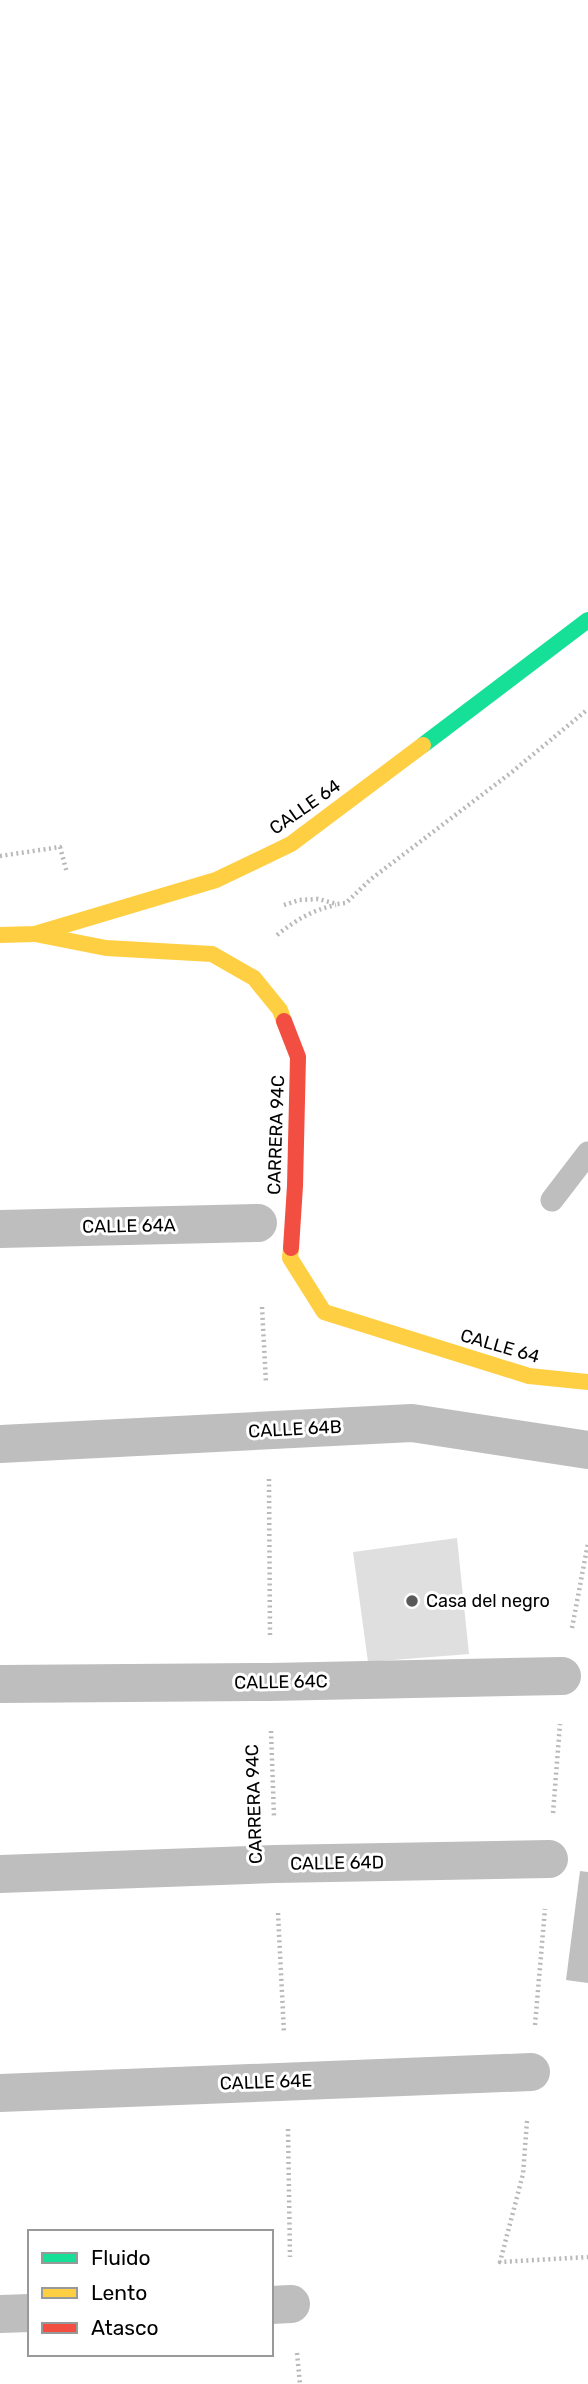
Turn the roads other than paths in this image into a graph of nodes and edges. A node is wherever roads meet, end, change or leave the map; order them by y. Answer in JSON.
{"nodes":[{"id":1,"x":588,"y":620,"type":"edge"},
{"id":2,"x":35,"y":934,"type":"junction"},
{"id":3,"x":0,"y":935,"type":"edge"},
{"id":4,"x":588,"y":1153,"type":"edge"},
{"id":5,"x":552,"y":1200,"type":"dead end"},
{"id":6,"x":258,"y":1223,"type":"dead end"},
{"id":7,"x":0,"y":1229,"type":"edge"},
{"id":8,"x":324,"y":1312,"type":"joint"},
{"id":9,"x":588,"y":1382,"type":"edge"},
{"id":10,"x":0,"y":1444,"type":"edge"},
{"id":11,"x":588,"y":1450,"type":"edge"},
{"id":12,"x":562,"y":1676,"type":"dead end"},
{"id":13,"x":0,"y":1684,"type":"edge"},
{"id":14,"x":549,"y":1859,"type":"dead end"},
{"id":15,"x":0,"y":1874,"type":"edge"},
{"id":16,"x":531,"y":2072,"type":"dead end"},
{"id":17,"x":0,"y":2093,"type":"edge"},
{"id":18,"x":28,"y":2313,"type":"edge"},
{"id":19,"x":0,"y":2314,"type":"edge"}],
"edges":[{"from":1,"to":2,"type":"street","name":"CALLE 64"},
{"from":2,"to":3,"type":"street","name":"CALLE 64"},
{"from":2,"to":8,"type":"street","name":"CARRERA 94C"},
{"from":4,"to":5,"type":"lane"},
{"from":6,"to":7,"type":"street","name":"CALLE 64A"},
{"from":8,"to":9,"type":"street","name":"CALLE 64"},
{"from":10,"to":11,"type":"street","name":"CALLE 64B"},
{"from":12,"to":13,"type":"street","name":"CALLE 64C"},
{"from":14,"to":15,"type":"street","name":"CALLE 64D"},
{"from":16,"to":17,"type":"street","name":"CALLE 64E"},
{"from":18,"to":19,"type":"street"}]}
